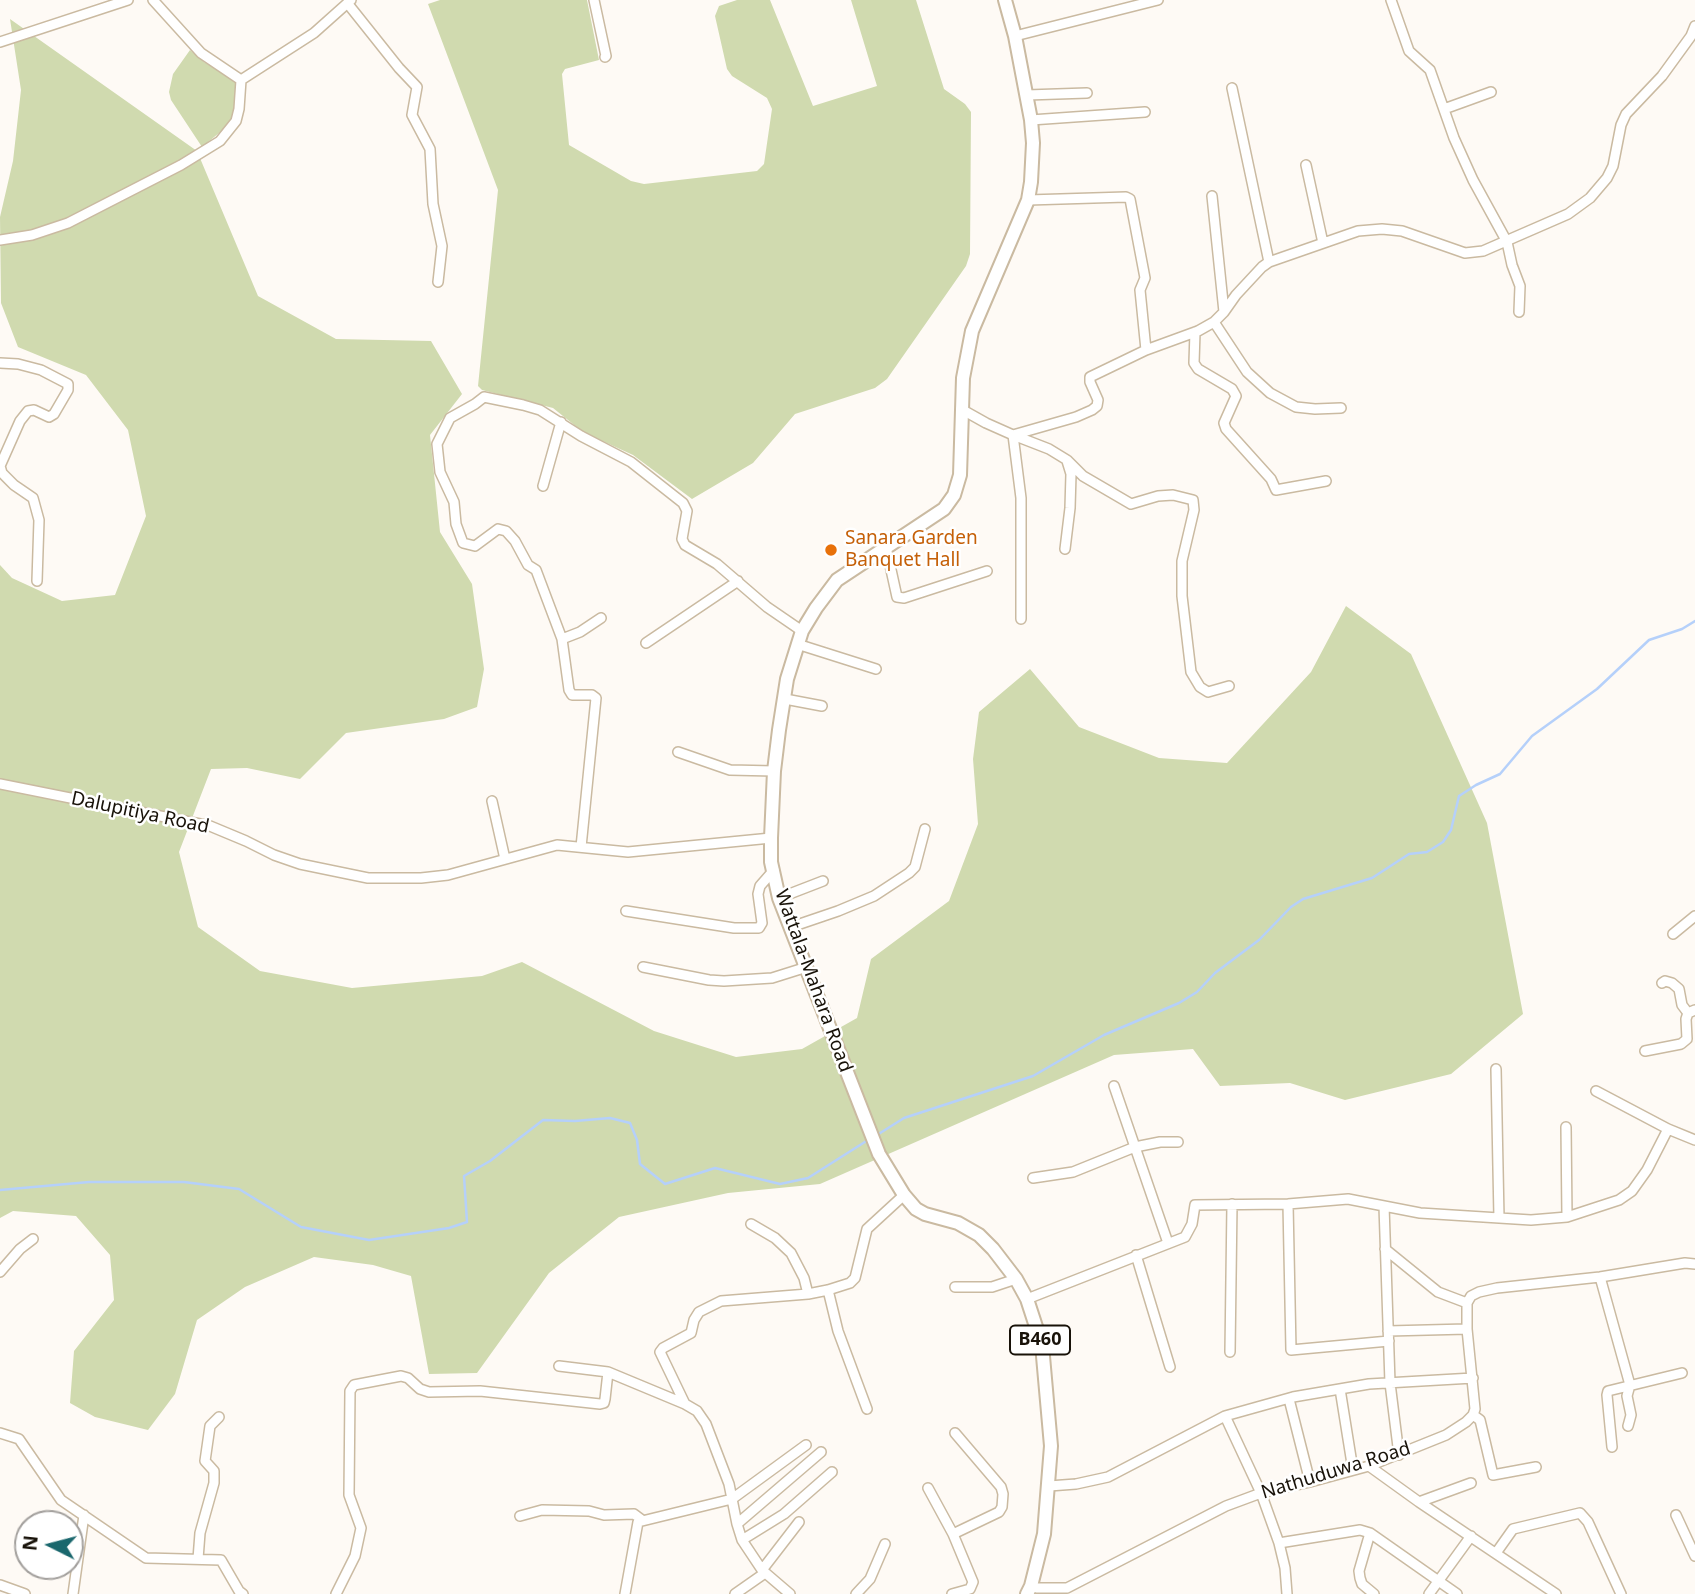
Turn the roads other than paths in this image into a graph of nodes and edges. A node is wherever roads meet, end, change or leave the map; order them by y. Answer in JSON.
{"nodes":[{"id":1,"x":128,"y":0,"type":"edge"},
{"id":2,"x":153,"y":0,"type":"edge"},
{"id":3,"x":594,"y":0,"type":"edge"},
{"id":4,"x":1005,"y":0,"type":"edge"},
{"id":5,"x":1391,"y":0,"type":"edge"},
{"id":6,"x":1155,"y":1,"type":"edge"},
{"id":7,"x":350,"y":2,"type":"edge"},
{"id":8,"x":1695,"y":26,"type":"edge"},
{"id":9,"x":1015,"y":36,"type":"junction"},
{"id":10,"x":0,"y":43,"type":"edge"},
{"id":11,"x":605,"y":57,"type":"dead end"},
{"id":12,"x":241,"y":80,"type":"junction"},
{"id":13,"x":1232,"y":88,"type":"dead end"},
{"id":14,"x":1490,"y":92,"type":"dead end"},
{"id":15,"x":1087,"y":93,"type":"dead end"},
{"id":16,"x":1027,"y":95,"type":"junction"},
{"id":17,"x":1444,"y":109,"type":"junction"},
{"id":18,"x":1145,"y":112,"type":"dead end"},
{"id":19,"x":1031,"y":120,"type":"junction"},
{"id":20,"x":1306,"y":165,"type":"dead end"},
{"id":21,"x":1212,"y":196,"type":"dead end"},
{"id":22,"x":1028,"y":200,"type":"junction"},
{"id":23,"x":0,"y":240,"type":"edge"},
{"id":24,"x":1507,"y":242,"type":"junction"},
{"id":25,"x":1323,"y":243,"type":"junction"},
{"id":26,"x":1269,"y":262,"type":"junction"},
{"id":27,"x":438,"y":282,"type":"dead end"},
{"id":28,"x":1224,"y":312,"type":"junction"},
{"id":29,"x":1519,"y":312,"type":"dead end"},
{"id":30,"x":1214,"y":323,"type":"junction"},
{"id":31,"x":1195,"y":332,"type":"junction"},
{"id":32,"x":1146,"y":349,"type":"junction"},
{"id":33,"x":0,"y":363,"type":"edge"},
{"id":34,"x":1340,"y":408,"type":"dead end"},
{"id":35,"x":961,"y":409,"type":"junction"},
{"id":36,"x":561,"y":422,"type":"junction"},
{"id":37,"x":1013,"y":435,"type":"junction"},
{"id":38,"x":1067,"y":460,"type":"junction"},
{"id":39,"x":1326,"y":481,"type":"dead end"},
{"id":40,"x":543,"y":486,"type":"dead end"},
{"id":41,"x":886,"y":547,"type":"junction"},
{"id":42,"x":1065,"y":549,"type":"dead end"},
{"id":43,"x":987,"y":571,"type":"dead end"},
{"id":44,"x":37,"y":581,"type":"dead end"},
{"id":45,"x":738,"y":581,"type":"junction"},
{"id":46,"x":601,"y":618,"type":"dead end"},
{"id":47,"x":1021,"y":619,"type":"dead end"},
{"id":48,"x":802,"y":631,"type":"junction"},
{"id":49,"x":562,"y":639,"type":"junction"},
{"id":50,"x":646,"y":643,"type":"dead end"},
{"id":51,"x":797,"y":644,"type":"junction"},
{"id":52,"x":876,"y":669,"type":"dead end"},
{"id":53,"x":1229,"y":686,"type":"dead end"},
{"id":54,"x":785,"y":699,"type":"junction"},
{"id":55,"x":822,"y":706,"type":"dead end"},
{"id":56,"x":678,"y":752,"type":"dead end"},
{"id":57,"x":774,"y":771,"type":"junction"},
{"id":58,"x":0,"y":784,"type":"edge"},
{"id":59,"x":492,"y":802,"type":"dead end"},
{"id":60,"x":925,"y":829,"type":"dead end"},
{"id":61,"x":771,"y":838,"type":"junction"},
{"id":62,"x":581,"y":847,"type":"junction"},
{"id":63,"x":505,"y":859,"type":"junction"},
{"id":64,"x":774,"y":870,"type":"junction"},
{"id":65,"x":822,"y":881,"type":"dead end"},
{"id":66,"x":779,"y":898,"type":"junction"},
{"id":67,"x":626,"y":911,"type":"dead end"},
{"id":68,"x":1695,"y":916,"type":"edge"},
{"id":69,"x":790,"y":927,"type":"junction"},
{"id":70,"x":1673,"y":934,"type":"dead end"},
{"id":71,"x":643,"y":967,"type":"dead end"},
{"id":72,"x":807,"y":967,"type":"junction"},
{"id":73,"x":1662,"y":983,"type":"dead end"},
{"id":74,"x":1692,"y":1012,"type":"edge"},
{"id":75,"x":1645,"y":1051,"type":"dead end"},
{"id":76,"x":1496,"y":1069,"type":"dead end"},
{"id":77,"x":1114,"y":1086,"type":"dead end"},
{"id":78,"x":1596,"y":1091,"type":"dead end"},
{"id":79,"x":1566,"y":1127,"type":"dead end"},
{"id":80,"x":1668,"y":1129,"type":"junction"},
{"id":81,"x":1695,"y":1140,"type":"edge"},
{"id":82,"x":1178,"y":1142,"type":"dead end"},
{"id":83,"x":1135,"y":1147,"type":"junction"},
{"id":84,"x":1032,"y":1178,"type":"dead end"},
{"id":85,"x":904,"y":1195,"type":"junction"},
{"id":86,"x":1232,"y":1204,"type":"junction"},
{"id":87,"x":1288,"y":1204,"type":"junction"},
{"id":88,"x":1384,"y":1206,"type":"junction"},
{"id":89,"x":1567,"y":1217,"type":"junction"},
{"id":90,"x":1499,"y":1218,"type":"junction"},
{"id":91,"x":751,"y":1224,"type":"dead end"},
{"id":92,"x":33,"y":1238,"type":"dead end"},
{"id":93,"x":1168,"y":1243,"type":"junction"},
{"id":94,"x":1385,"y":1249,"type":"junction"},
{"id":95,"x":1136,"y":1255,"type":"junction"},
{"id":96,"x":1695,"y":1264,"type":"edge"},
{"id":97,"x":0,"y":1272,"type":"edge"},
{"id":98,"x":1600,"y":1277,"type":"junction"},
{"id":99,"x":1016,"y":1279,"type":"junction"},
{"id":100,"x":955,"y":1287,"type":"dead end"},
{"id":101,"x":828,"y":1290,"type":"junction"},
{"id":102,"x":808,"y":1294,"type":"junction"},
{"id":103,"x":1027,"y":1299,"type":"junction"},
{"id":104,"x":1466,"y":1303,"type":"junction"},
{"id":105,"x":1467,"y":1329,"type":"junction"},
{"id":106,"x":1389,"y":1336,"type":"junction"},
{"id":107,"x":1230,"y":1352,"type":"dead end"},
{"id":108,"x":559,"y":1366,"type":"dead end"},
{"id":109,"x":1170,"y":1367,"type":"dead end"},
{"id":110,"x":608,"y":1373,"type":"junction"},
{"id":111,"x":1682,"y":1373,"type":"dead end"},
{"id":112,"x":1473,"y":1378,"type":"junction"},
{"id":113,"x":1390,"y":1383,"type":"junction"},
{"id":114,"x":1630,"y":1385,"type":"junction"},
{"id":115,"x":1340,"y":1389,"type":"junction"},
{"id":116,"x":1289,"y":1399,"type":"junction"},
{"id":117,"x":685,"y":1404,"type":"junction"},
{"id":118,"x":867,"y":1409,"type":"dead end"},
{"id":119,"x":1473,"y":1415,"type":"junction"},
{"id":120,"x":1225,"y":1416,"type":"junction"},
{"id":121,"x":219,"y":1418,"type":"dead end"},
{"id":122,"x":1628,"y":1426,"type":"dead end"},
{"id":123,"x":0,"y":1433,"type":"edge"},
{"id":124,"x":955,"y":1433,"type":"dead end"},
{"id":125,"x":806,"y":1446,"type":"dead end"},
{"id":126,"x":1612,"y":1447,"type":"dead end"},
{"id":127,"x":821,"y":1452,"type":"dead end"},
{"id":128,"x":1399,"y":1455,"type":"junction"},
{"id":129,"x":1369,"y":1465,"type":"junction"},
{"id":130,"x":1536,"y":1467,"type":"dead end"},
{"id":131,"x":1353,"y":1470,"type":"junction"},
{"id":132,"x":832,"y":1472,"type":"dead end"},
{"id":133,"x":1310,"y":1482,"type":"junction"},
{"id":134,"x":1471,"y":1483,"type":"dead end"},
{"id":135,"x":1049,"y":1486,"type":"junction"},
{"id":136,"x":928,"y":1488,"type":"dead end"},
{"id":137,"x":1261,"y":1493,"type":"junction"},
{"id":138,"x":732,"y":1499,"type":"junction"},
{"id":139,"x":1419,"y":1502,"type":"junction"},
{"id":140,"x":75,"y":1510,"type":"edge"},
{"id":141,"x":84,"y":1516,"type":"edge"},
{"id":142,"x":520,"y":1516,"type":"dead end"},
{"id":143,"x":1676,"y":1516,"type":"dead end"},
{"id":144,"x":642,"y":1520,"type":"junction"},
{"id":145,"x":799,"y":1522,"type":"dead end"},
{"id":146,"x":737,"y":1524,"type":"junction"},
{"id":147,"x":1370,"y":1533,"type":"junction"},
{"id":148,"x":953,"y":1534,"type":"junction"},
{"id":149,"x":1471,"y":1536,"type":"junction"},
{"id":150,"x":742,"y":1540,"type":"junction"},
{"id":151,"x":884,"y":1544,"type":"dead end"},
{"id":152,"x":1279,"y":1544,"type":"junction"},
{"id":153,"x":1496,"y":1553,"type":"junction"},
{"id":154,"x":1695,"y":1556,"type":"edge"},
{"id":155,"x":198,"y":1559,"type":"junction"},
{"id":156,"x":764,"y":1571,"type":"junction"},
{"id":157,"x":1438,"y":1581,"type":"junction"},
{"id":158,"x":0,"y":1585,"type":"edge"},
{"id":159,"x":1029,"y":1590,"type":"edge"},
{"id":160,"x":1069,"y":1591,"type":"edge"},
{"id":161,"x":1550,"y":1592,"type":"edge"},
{"id":162,"x":25,"y":1594,"type":"edge"},
{"id":163,"x":243,"y":1594,"type":"edge"},
{"id":164,"x":335,"y":1594,"type":"edge"},
{"id":165,"x":625,"y":1594,"type":"edge"},
{"id":166,"x":735,"y":1594,"type":"edge"},
{"id":167,"x":790,"y":1594,"type":"edge"},
{"id":168,"x":856,"y":1594,"type":"edge"},
{"id":169,"x":952,"y":1594,"type":"edge"},
{"id":170,"x":1287,"y":1594,"type":"edge"},
{"id":171,"x":1374,"y":1594,"type":"edge"},
{"id":172,"x":1429,"y":1594,"type":"edge"},
{"id":173,"x":1457,"y":1594,"type":"edge"},
{"id":174,"x":1621,"y":1594,"type":"edge"}],
"edges":[{"from":1,"to":10,"type":"street"},
{"from":2,"to":12,"type":"street"},
{"from":3,"to":11,"type":"street"},
{"from":4,"to":9,"type":"main road","name":"Wattala-Mahara Road","number":"B460"},
{"from":5,"to":17,"type":"street"},
{"from":6,"to":9,"type":"street"},
{"from":7,"to":12,"type":"street"},
{"from":7,"to":27,"type":"street"},
{"from":8,"to":24,"type":"street"},
{"from":9,"to":16,"type":"main road","name":"Wattala-Mahara Road","number":"B460"},
{"from":12,"to":23,"type":"street"},
{"from":13,"to":26,"type":"street"},
{"from":14,"to":17,"type":"street"},
{"from":15,"to":16,"type":"street"},
{"from":16,"to":19,"type":"main road","name":"Wattala-Mahara Road","number":"B460"},
{"from":17,"to":24,"type":"street"},
{"from":18,"to":19,"type":"street"},
{"from":19,"to":22,"type":"main road","name":"Wattala-Mahara Road","number":"B460"},
{"from":20,"to":25,"type":"street"},
{"from":21,"to":28,"type":"street"},
{"from":22,"to":32,"type":"street"},
{"from":22,"to":35,"type":"main road","name":"Wattala-Mahara Road","number":"B460"},
{"from":24,"to":25,"type":"street"},
{"from":24,"to":29,"type":"street"},
{"from":25,"to":26,"type":"street"},
{"from":26,"to":28,"type":"street"},
{"from":28,"to":30,"type":"street"},
{"from":30,"to":31,"type":"street"},
{"from":30,"to":34,"type":"street"},
{"from":31,"to":32,"type":"street"},
{"from":31,"to":39,"type":"street"},
{"from":32,"to":37,"type":"street"},
{"from":33,"to":44,"type":"street"},
{"from":35,"to":37,"type":"street"},
{"from":35,"to":41,"type":"main road","name":"Wattala-Mahara Road","number":"B460"},
{"from":36,"to":40,"type":"street"},
{"from":36,"to":45,"type":"street"},
{"from":36,"to":49,"type":"street"},
{"from":37,"to":38,"type":"street"},
{"from":37,"to":47,"type":"street"},
{"from":38,"to":42,"type":"street"},
{"from":38,"to":53,"type":"street"},
{"from":41,"to":43,"type":"street"},
{"from":41,"to":48,"type":"main road","name":"Wattala-Mahara Road","number":"B460"},
{"from":45,"to":48,"type":"street"},
{"from":45,"to":50,"type":"street"},
{"from":46,"to":49,"type":"street"},
{"from":48,"to":51,"type":"main road","name":"Wattala-Mahara Road","number":"B460"},
{"from":49,"to":62,"type":"street"},
{"from":51,"to":52,"type":"street"},
{"from":51,"to":54,"type":"main road","name":"Wattala-Mahara Road","number":"B460"},
{"from":54,"to":55,"type":"street"},
{"from":54,"to":57,"type":"main road","name":"Wattala-Mahara Road","number":"B460"},
{"from":56,"to":57,"type":"street"},
{"from":57,"to":61,"type":"main road","name":"Wattala-Mahara Road","number":"B460"},
{"from":58,"to":63,"type":"street","name":"Dalupitiya Road"},
{"from":59,"to":63,"type":"street"},
{"from":60,"to":69,"type":"street"},
{"from":61,"to":62,"type":"street","name":"Dalupitiya Road"},
{"from":61,"to":64,"type":"main road","name":"Wattala-Mahara Road","number":"B460"},
{"from":62,"to":63,"type":"street","name":"Dalupitiya Road"},
{"from":64,"to":66,"type":"main road","name":"Wattala-Mahara Road","number":"B460"},
{"from":64,"to":67,"type":"street"},
{"from":65,"to":66,"type":"street"},
{"from":66,"to":69,"type":"main road","name":"Wattala-Mahara Road","number":"B460"},
{"from":68,"to":70,"type":"street"},
{"from":69,"to":72,"type":"main road","name":"Wattala-Mahara Road","number":"B460"},
{"from":71,"to":72,"type":"street"},
{"from":72,"to":85,"type":"main road","name":"Wattala-Mahara Road","number":"B460"},
{"from":73,"to":74,"type":"street"},
{"from":74,"to":75,"type":"street"},
{"from":76,"to":90,"type":"street"},
{"from":77,"to":83,"type":"street"},
{"from":78,"to":80,"type":"street"},
{"from":79,"to":89,"type":"street"},
{"from":80,"to":81,"type":"street"},
{"from":80,"to":89,"type":"street"},
{"from":82,"to":83,"type":"street"},
{"from":83,"to":84,"type":"street"},
{"from":83,"to":93,"type":"street"},
{"from":85,"to":99,"type":"main road","name":"Wattala-Mahara Road","number":"B460"},
{"from":85,"to":101,"type":"street"},
{"from":86,"to":87,"type":"street"},
{"from":86,"to":93,"type":"street"},
{"from":86,"to":107,"type":"street"},
{"from":87,"to":88,"type":"street"},
{"from":87,"to":106,"type":"street"},
{"from":88,"to":90,"type":"street"},
{"from":88,"to":94,"type":"street"},
{"from":89,"to":90,"type":"street"},
{"from":91,"to":102,"type":"street"},
{"from":92,"to":97,"type":"street"},
{"from":93,"to":95,"type":"street"},
{"from":94,"to":104,"type":"street"},
{"from":94,"to":106,"type":"street"},
{"from":95,"to":103,"type":"street"},
{"from":95,"to":109,"type":"street"},
{"from":96,"to":98,"type":"street"},
{"from":98,"to":104,"type":"street"},
{"from":98,"to":114,"type":"street"},
{"from":99,"to":100,"type":"street"},
{"from":99,"to":103,"type":"main road","name":"Wattala-Mahara Road","number":"B460"},
{"from":101,"to":102,"type":"street"},
{"from":101,"to":118,"type":"street"},
{"from":102,"to":117,"type":"street"},
{"from":103,"to":135,"type":"main road","name":"Wattala-Mahara Road","number":"B460"},
{"from":104,"to":105,"type":"street"},
{"from":105,"to":106,"type":"street"},
{"from":105,"to":112,"type":"street"},
{"from":106,"to":113,"type":"street"},
{"from":108,"to":110,"type":"street"},
{"from":110,"to":117,"type":"street"},
{"from":110,"to":164,"type":"street"},
{"from":111,"to":114,"type":"street"},
{"from":112,"to":113,"type":"street"},
{"from":112,"to":119,"type":"street"},
{"from":113,"to":115,"type":"street"},
{"from":113,"to":128,"type":"street"},
{"from":114,"to":122,"type":"street"},
{"from":114,"to":126,"type":"street"},
{"from":115,"to":116,"type":"street"},
{"from":115,"to":131,"type":"street"},
{"from":116,"to":120,"type":"street"},
{"from":116,"to":133,"type":"street"},
{"from":117,"to":138,"type":"street"},
{"from":119,"to":128,"type":"street","name":"Nathuduwa Road"},
{"from":119,"to":130,"type":"street"},
{"from":120,"to":135,"type":"street"},
{"from":120,"to":137,"type":"street"},
{"from":121,"to":155,"type":"street"},
{"from":123,"to":140,"type":"street"},
{"from":124,"to":148,"type":"street"},
{"from":125,"to":138,"type":"street"},
{"from":127,"to":146,"type":"street"},
{"from":128,"to":129,"type":"street","name":"Nathuduwa Road"},
{"from":129,"to":131,"type":"street","name":"Nathuduwa Road"},
{"from":129,"to":139,"type":"street"},
{"from":131,"to":133,"type":"street","name":"Nathuduwa Road"},
{"from":132,"to":150,"type":"street"},
{"from":133,"to":137,"type":"street","name":"Nathuduwa Road"},
{"from":134,"to":139,"type":"street"},
{"from":135,"to":159,"type":"main road","name":"Wattala-Mahara Road","number":"B460"},
{"from":136,"to":148,"type":"street"},
{"from":137,"to":152,"type":"street"},
{"from":137,"to":160,"type":"street","name":"Nathuduwa Road"},
{"from":138,"to":144,"type":"street"},
{"from":138,"to":146,"type":"street"},
{"from":139,"to":149,"type":"street"},
{"from":141,"to":155,"type":"street"},
{"from":142,"to":144,"type":"street"},
{"from":143,"to":154,"type":"street"},
{"from":144,"to":165,"type":"street"},
{"from":145,"to":156,"type":"street"},
{"from":146,"to":150,"type":"street"},
{"from":147,"to":152,"type":"street"},
{"from":147,"to":157,"type":"street"},
{"from":147,"to":171,"type":"street"},
{"from":148,"to":169,"type":"street"},
{"from":149,"to":153,"type":"street"},
{"from":149,"to":157,"type":"street"},
{"from":150,"to":156,"type":"street"},
{"from":151,"to":168,"type":"street"},
{"from":152,"to":170,"type":"street"},
{"from":153,"to":161,"type":"street"},
{"from":153,"to":174,"type":"street"},
{"from":155,"to":163,"type":"street"},
{"from":156,"to":166,"type":"street"},
{"from":156,"to":167,"type":"street"},
{"from":157,"to":172,"type":"street"},
{"from":157,"to":173,"type":"street"},
{"from":158,"to":162,"type":"street"},
{"from":159,"to":160,"type":"street","name":"Nathuduwa Road"}]}
